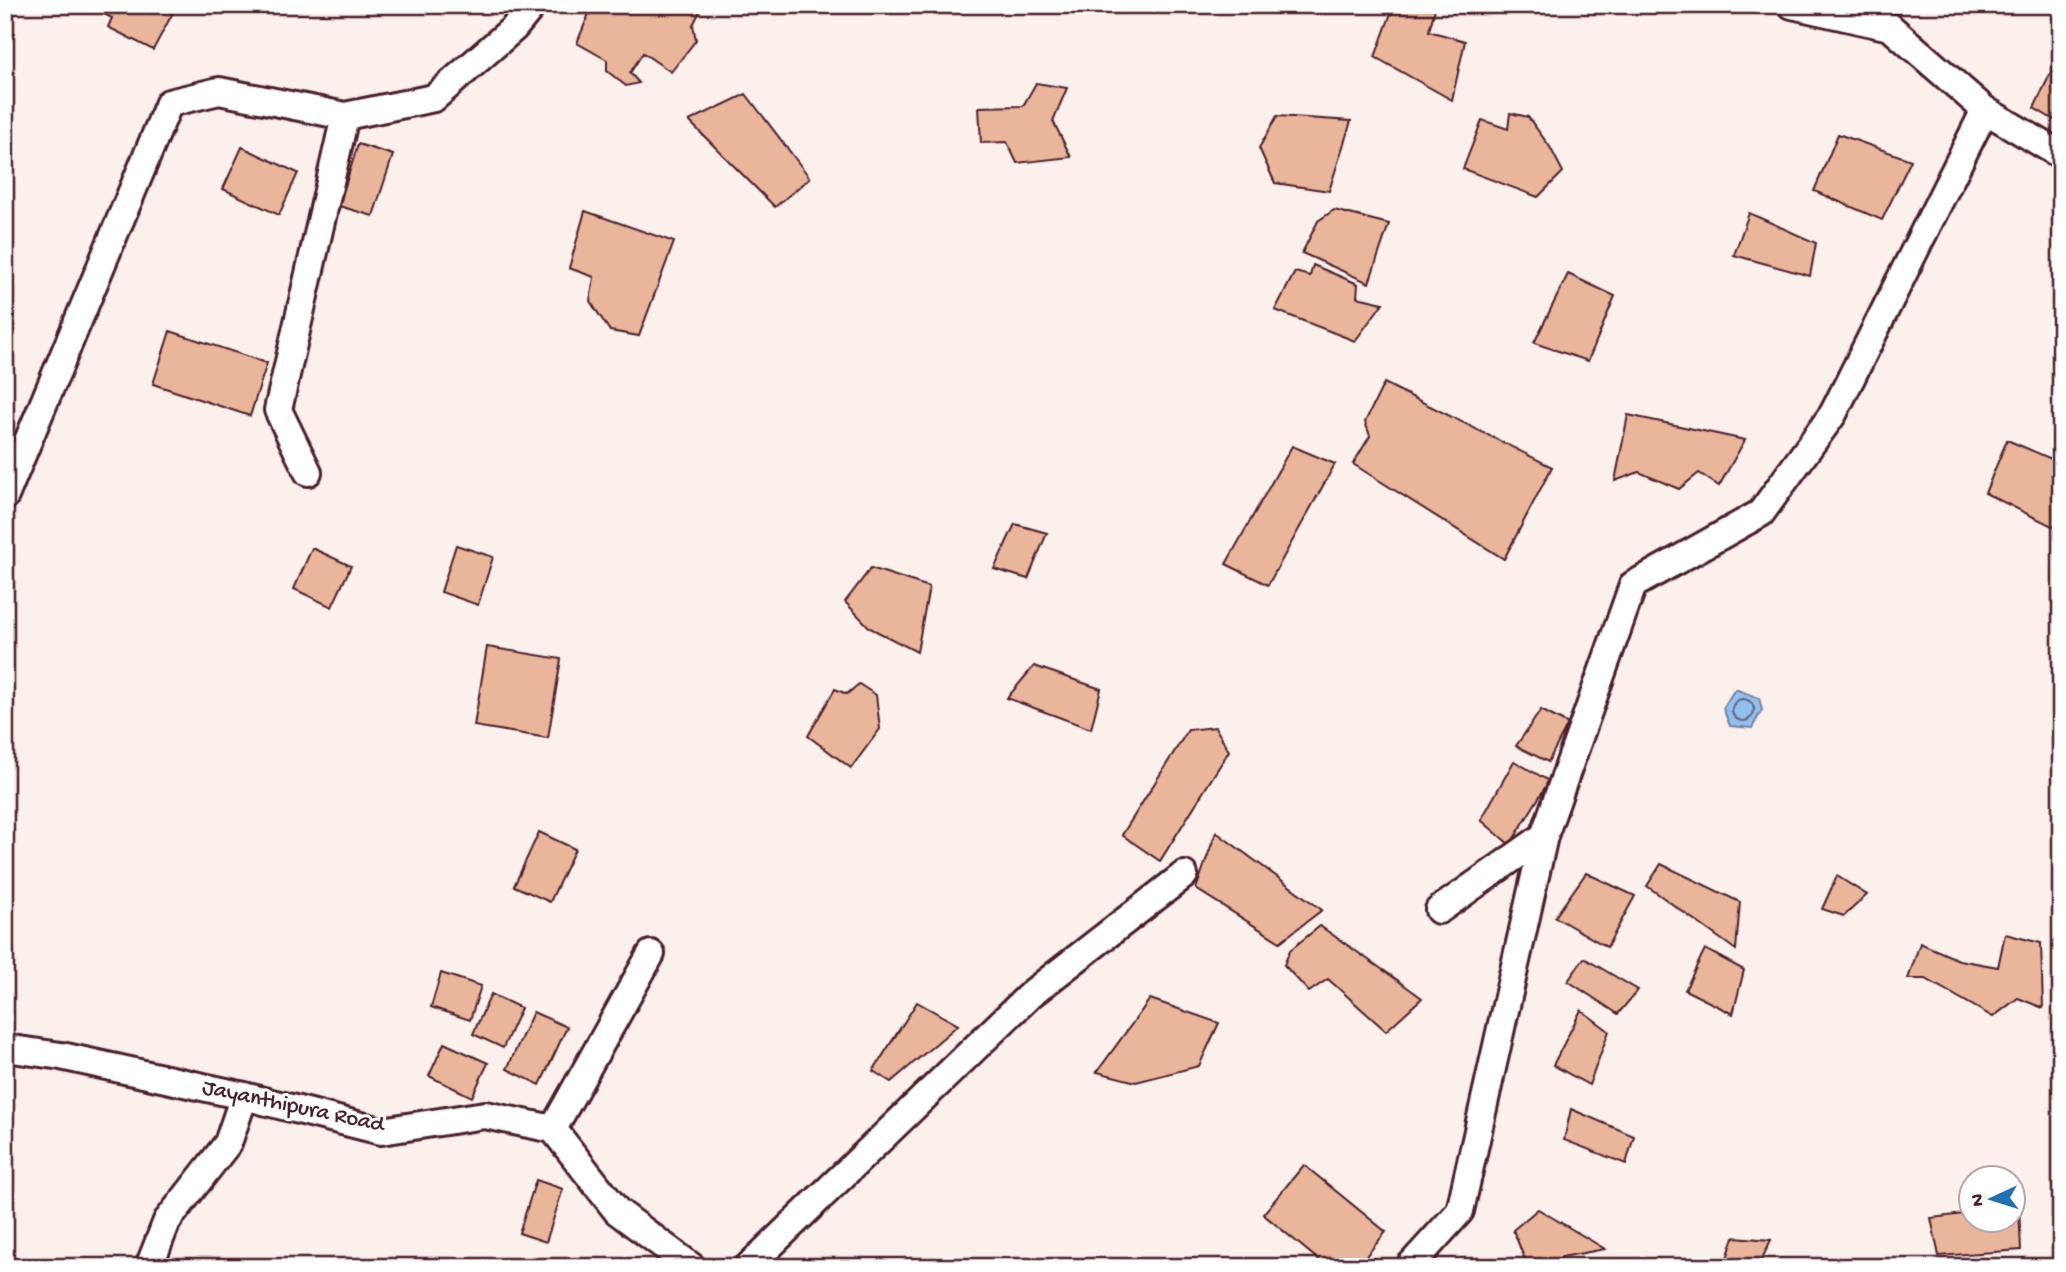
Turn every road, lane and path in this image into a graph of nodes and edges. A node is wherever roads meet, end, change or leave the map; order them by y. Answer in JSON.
{"nodes":[{"id":1,"x":533,"y":5,"type":"edge"},
{"id":2,"x":1792,"y":5,"type":"edge"},
{"id":3,"x":1985,"y":110,"type":"junction"},
{"id":4,"x":345,"y":116,"type":"junction"},
{"id":5,"x":2061,"y":155,"type":"edge"},
{"id":6,"x":307,"y":472,"type":"dead end"},
{"id":7,"x":5,"y":496,"type":"edge"},
{"id":8,"x":1544,"y":836,"type":"junction"},
{"id":9,"x":1184,"y":875,"type":"dead end"},
{"id":10,"x":1439,"y":910,"type":"dead end"},
{"id":11,"x":651,"y":954,"type":"dead end"},
{"id":12,"x":5,"y":1048,"type":"edge"},
{"id":13,"x":244,"y":1096,"type":"junction"},
{"id":14,"x":553,"y":1129,"type":"junction"},
{"id":15,"x":149,"y":1267,"type":"edge"},
{"id":16,"x":692,"y":1267,"type":"edge"},
{"id":17,"x":748,"y":1267,"type":"edge"},
{"id":18,"x":1409,"y":1267,"type":"edge"}],
"edges":[{"from":1,"to":4,"type":"street"},
{"from":2,"to":3,"type":"street"},
{"from":3,"to":5,"type":"street"},
{"from":3,"to":8,"type":"street"},
{"from":4,"to":6,"type":"street"},
{"from":4,"to":7,"type":"street"},
{"from":8,"to":10,"type":"street"},
{"from":8,"to":18,"type":"street"},
{"from":9,"to":17,"type":"street"},
{"from":11,"to":14,"type":"street"},
{"from":12,"to":13,"type":"street","name":"Jayanthipura Road"},
{"from":13,"to":14,"type":"street","name":"Jayanthipura Road"},
{"from":13,"to":15,"type":"street"},
{"from":14,"to":16,"type":"street"}]}
